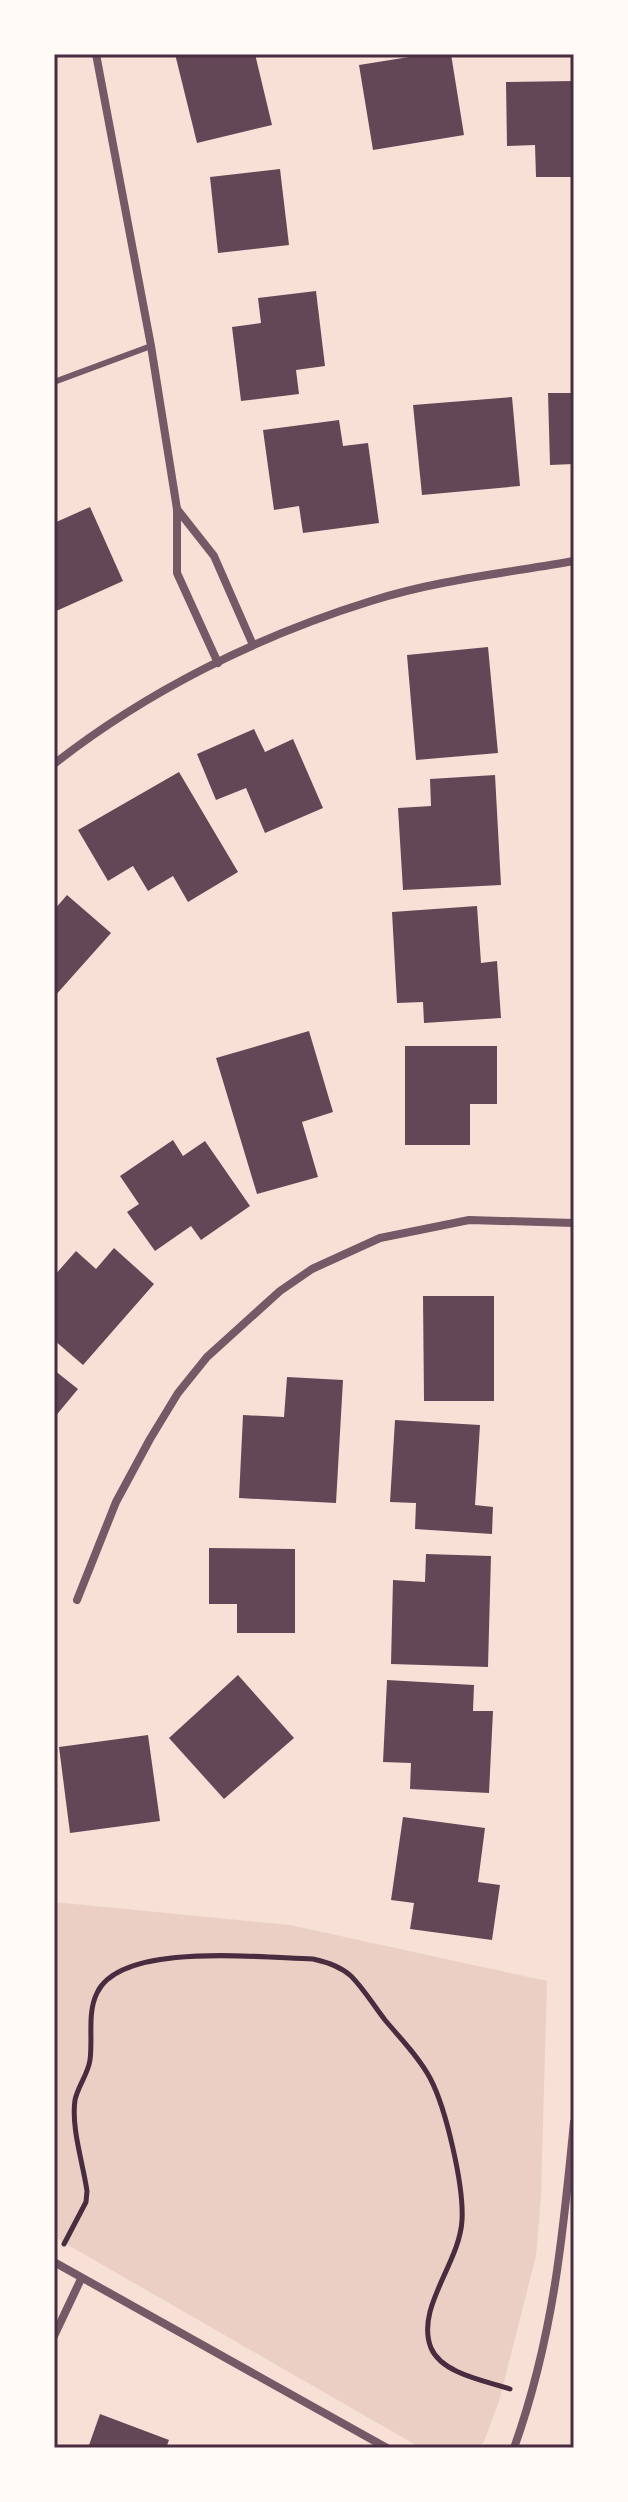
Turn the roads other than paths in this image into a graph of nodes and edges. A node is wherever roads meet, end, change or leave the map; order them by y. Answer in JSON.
{"nodes":[{"id":1,"x":96,"y":54,"type":"edge"},
{"id":2,"x":151,"y":346,"type":"junction"},
{"id":3,"x":54,"y":382,"type":"edge"},
{"id":4,"x":177,"y":509,"type":"junction"},
{"id":5,"x":574,"y":561,"type":"edge"},
{"id":6,"x":253,"y":645,"type":"junction"},
{"id":7,"x":218,"y":663,"type":"junction"},
{"id":8,"x":54,"y":764,"type":"edge"},
{"id":9,"x":574,"y":1223,"type":"edge"},
{"id":10,"x":77,"y":1600,"type":"dead end"},
{"id":11,"x":574,"y":2122,"type":"edge"},
{"id":12,"x":54,"y":2262,"type":"edge"},
{"id":13,"x":81,"y":2279,"type":"junction"},
{"id":14,"x":54,"y":2336,"type":"edge"},
{"id":15,"x":387,"y":2448,"type":"edge"},
{"id":16,"x":514,"y":2448,"type":"edge"}],
"edges":[{"from":1,"to":2,"type":"street"},
{"from":2,"to":3,"type":"lane"},
{"from":2,"to":4,"type":"street"},
{"from":4,"to":6,"type":"street"},
{"from":4,"to":7,"type":"street"},
{"from":5,"to":6,"type":"street"},
{"from":6,"to":7,"type":"street"},
{"from":7,"to":8,"type":"street"},
{"from":9,"to":10,"type":"street"},
{"from":11,"to":16,"type":"street"},
{"from":12,"to":13,"type":"street"},
{"from":13,"to":14,"type":"street"},
{"from":13,"to":15,"type":"street"}]}
